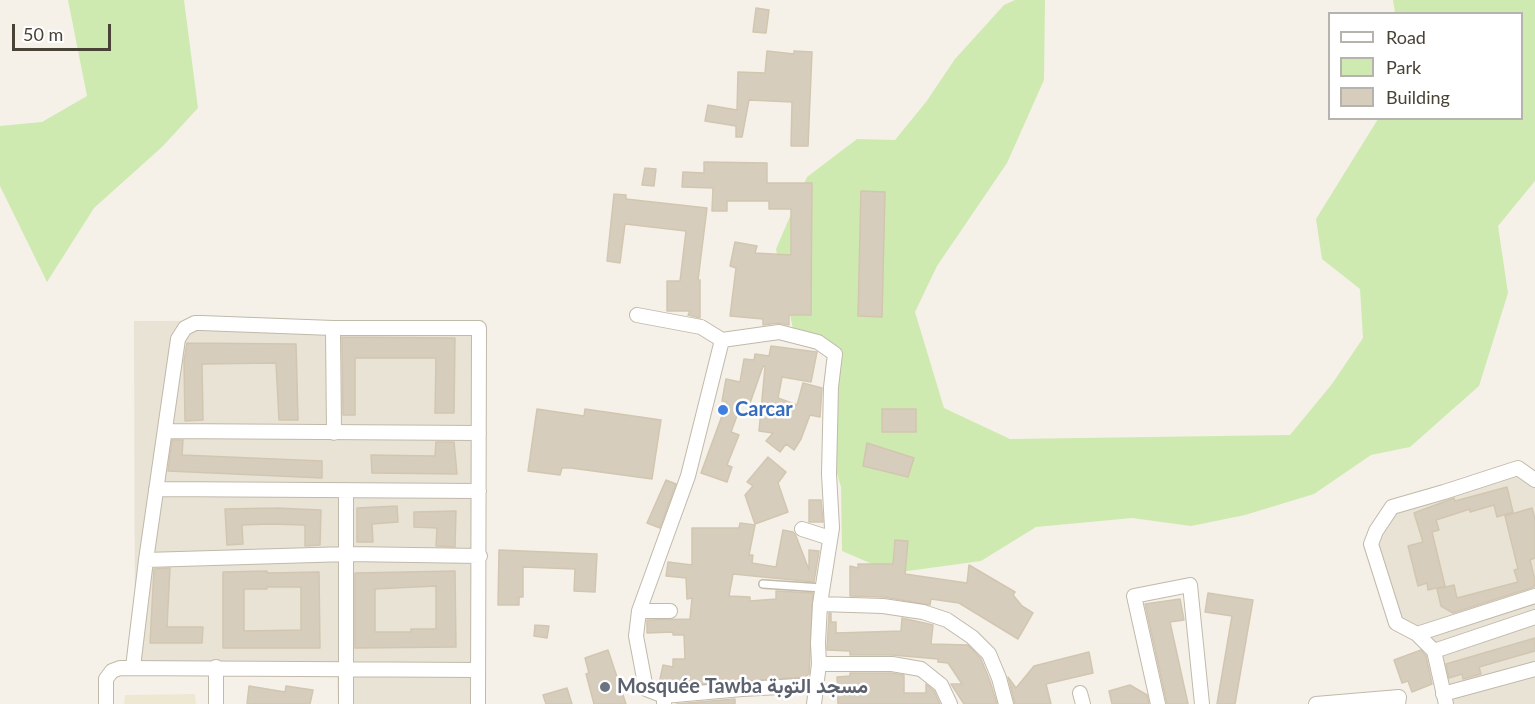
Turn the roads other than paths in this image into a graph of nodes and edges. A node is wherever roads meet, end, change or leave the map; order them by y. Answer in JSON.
{"nodes":[{"id":1,"x":637,"y":315,"type":"dead end"},
{"id":2,"x":333,"y":328,"type":"junction"},
{"id":3,"x":722,"y":340,"type":"junction"},
{"id":4,"x":165,"y":430,"type":"junction"},
{"id":5,"x":334,"y":433,"type":"junction"},
{"id":6,"x":479,"y":433,"type":"junction"},
{"id":7,"x":1535,"y":480,"type":"edge"},
{"id":8,"x":156,"y":489,"type":"junction"},
{"id":9,"x":346,"y":490,"type":"junction"},
{"id":10,"x":479,"y":491,"type":"junction"},
{"id":11,"x":802,"y":529,"type":"dead end"},
{"id":12,"x":830,"y":538,"type":"junction"},
{"id":13,"x":348,"y":554,"type":"junction"},
{"id":14,"x":480,"y":556,"type":"junction"},
{"id":15,"x":146,"y":560,"type":"junction"},
{"id":16,"x":763,"y":584,"type":"dead end"},
{"id":17,"x":822,"y":588,"type":"junction"},
{"id":18,"x":1535,"y":596,"type":"edge"},
{"id":19,"x":820,"y":604,"type":"junction"},
{"id":20,"x":639,"y":611,"type":"junction"},
{"id":21,"x":669,"y":611,"type":"dead end"},
{"id":22,"x":1535,"y":617,"type":"edge"},
{"id":23,"x":1417,"y":634,"type":"junction"},
{"id":24,"x":1434,"y":651,"type":"junction"},
{"id":25,"x":819,"y":664,"type":"junction"},
{"id":26,"x":133,"y":667,"type":"junction"},
{"id":27,"x":216,"y":667,"type":"junction"},
{"id":28,"x":1535,"y":669,"type":"edge"},
{"id":29,"x":347,"y":670,"type":"junction"},
{"id":30,"x":478,"y":670,"type":"junction"},
{"id":31,"x":817,"y":685,"type":"junction"},
{"id":32,"x":742,"y":689,"type":"junction"},
{"id":33,"x":1444,"y":699,"type":"edge"},
{"id":34,"x":664,"y":700,"type":"edge"},
{"id":35,"x":106,"y":704,"type":"edge"},
{"id":36,"x":216,"y":704,"type":"edge"},
{"id":37,"x":346,"y":704,"type":"edge"},
{"id":38,"x":478,"y":704,"type":"edge"},
{"id":39,"x":743,"y":704,"type":"edge"},
{"id":40,"x":814,"y":704,"type":"edge"},
{"id":41,"x":950,"y":704,"type":"edge"},
{"id":42,"x":1006,"y":704,"type":"edge"},
{"id":43,"x":1158,"y":704,"type":"edge"},
{"id":44,"x":1202,"y":704,"type":"edge"},
{"id":45,"x":1316,"y":704,"type":"edge"},
{"id":46,"x":1398,"y":704,"type":"edge"}],
"edges":[{"from":1,"to":3,"type":"street"},
{"from":2,"to":4,"type":"street"},
{"from":2,"to":5,"type":"street"},
{"from":2,"to":6,"type":"street"},
{"from":3,"to":12,"type":"street"},
{"from":3,"to":20,"type":"street"},
{"from":4,"to":5,"type":"street"},
{"from":4,"to":8,"type":"street"},
{"from":5,"to":6,"type":"street"},
{"from":6,"to":10,"type":"street"},
{"from":7,"to":23,"type":"street"},
{"from":8,"to":9,"type":"street"},
{"from":8,"to":15,"type":"street"},
{"from":9,"to":10,"type":"street"},
{"from":9,"to":13,"type":"street"},
{"from":10,"to":14,"type":"street"},
{"from":11,"to":12,"type":"street"},
{"from":12,"to":17,"type":"street"},
{"from":13,"to":14,"type":"street"},
{"from":13,"to":15,"type":"street"},
{"from":13,"to":29,"type":"street"},
{"from":14,"to":30,"type":"street"},
{"from":15,"to":26,"type":"street"},
{"from":16,"to":17,"type":"lane"},
{"from":17,"to":19,"type":"street"},
{"from":18,"to":23,"type":"street"},
{"from":19,"to":25,"type":"street"},
{"from":19,"to":42,"type":"street"},
{"from":20,"to":21,"type":"street"},
{"from":20,"to":34,"type":"street"},
{"from":22,"to":24,"type":"street"},
{"from":23,"to":24,"type":"street"},
{"from":24,"to":33,"type":"street"},
{"from":25,"to":31,"type":"street"},
{"from":25,"to":41,"type":"street"},
{"from":26,"to":27,"type":"street"},
{"from":26,"to":35,"type":"street"},
{"from":27,"to":29,"type":"street"},
{"from":27,"to":36,"type":"street"},
{"from":28,"to":33,"type":"street"},
{"from":29,"to":30,"type":"street"},
{"from":29,"to":37,"type":"street"},
{"from":30,"to":38,"type":"street"},
{"from":31,"to":32,"type":"street"},
{"from":31,"to":40,"type":"street"},
{"from":32,"to":34,"type":"street"},
{"from":32,"to":39,"type":"street"},
{"from":43,"to":44,"type":"street"},
{"from":45,"to":46,"type":"street"}]}
